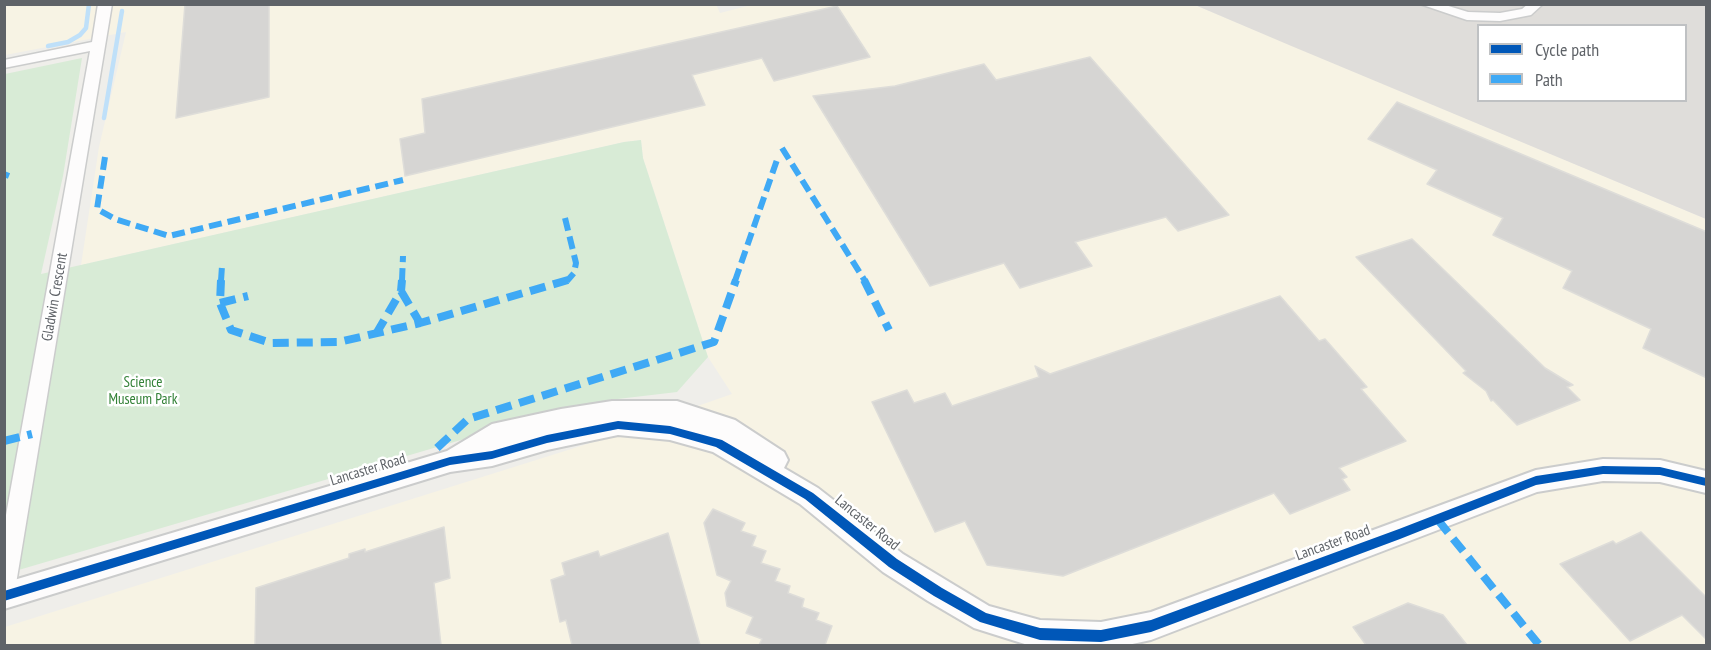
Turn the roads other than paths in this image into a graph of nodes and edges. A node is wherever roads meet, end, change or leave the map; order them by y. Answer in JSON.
{"nodes":[{"id":1,"x":105,"y":4,"type":"edge"},
{"id":2,"x":1426,"y":4,"type":"edge"},
{"id":3,"x":1537,"y":4,"type":"edge"},
{"id":4,"x":97,"y":45,"type":"junction"},
{"id":5,"x":4,"y":64,"type":"edge"},
{"id":6,"x":1707,"y":482,"type":"edge"},
{"id":7,"x":4,"y":590,"type":"edge"},
{"id":8,"x":4,"y":596,"type":"edge"}],
"edges":[{"from":1,"to":4,"type":"street","name":"Gladwin Crescent"},
{"from":2,"to":3,"type":"street"},
{"from":4,"to":5,"type":"street"},
{"from":4,"to":7,"type":"street","name":"Gladwin Crescent"},
{"from":6,"to":8,"type":"street","name":"Lancaster Road"}]}
